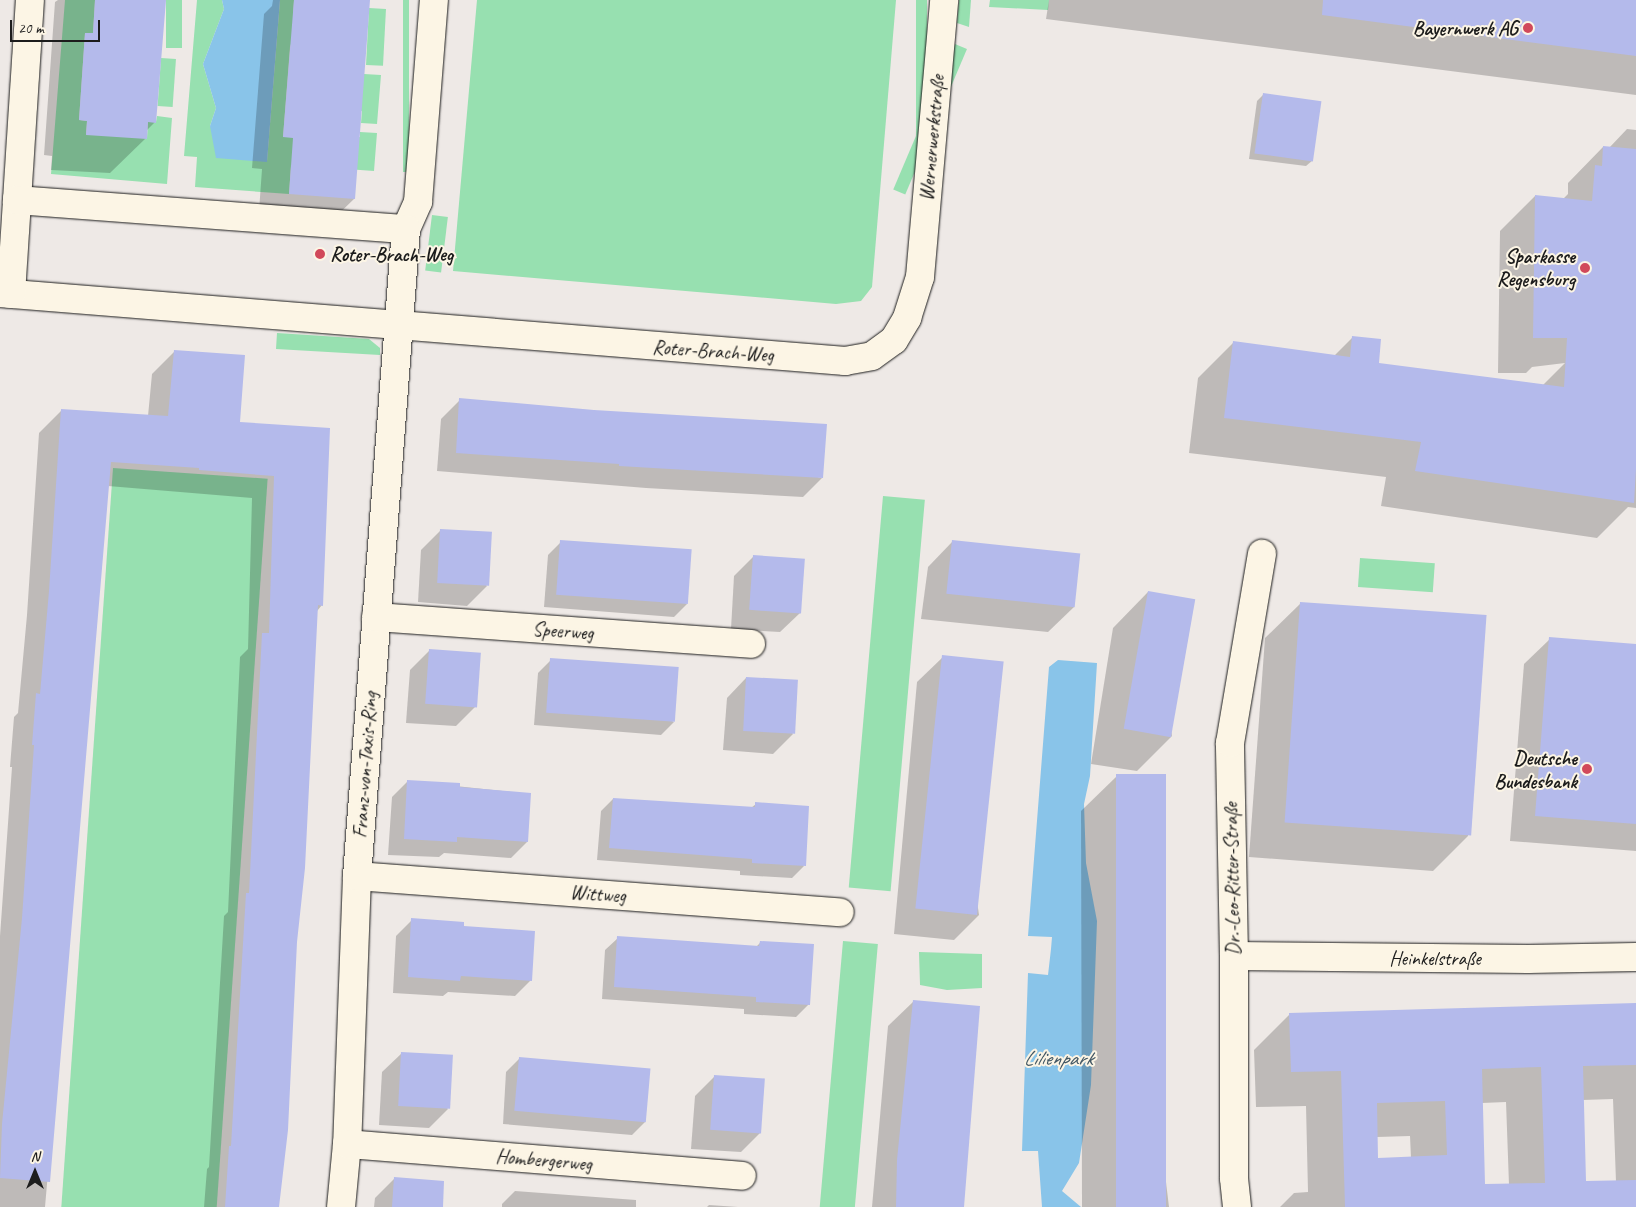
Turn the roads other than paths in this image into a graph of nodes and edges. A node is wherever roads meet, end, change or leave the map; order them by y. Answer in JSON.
{"nodes":[{"id":1,"x":30,"y":0,"type":"edge"},
{"id":2,"x":434,"y":0,"type":"edge"},
{"id":3,"x":944,"y":0,"type":"edge"},
{"id":4,"x":17,"y":200,"type":"junction"},
{"id":5,"x":406,"y":229,"type":"junction"},
{"id":6,"x":920,"y":277,"type":"joint"},
{"id":7,"x":6,"y":293,"type":"edge"},
{"id":8,"x":399,"y":324,"type":"junction"},
{"id":9,"x":1262,"y":554,"type":"dead end"},
{"id":10,"x":376,"y":617,"type":"junction"},
{"id":11,"x":750,"y":644,"type":"dead end"},
{"id":12,"x":357,"y":876,"type":"junction"},
{"id":13,"x":840,"y":912,"type":"dead end"},
{"id":14,"x":1234,"y":956,"type":"junction"},
{"id":15,"x":1636,"y":957,"type":"edge"},
{"id":16,"x":347,"y":1144,"type":"junction"},
{"id":17,"x":742,"y":1176,"type":"dead end"},
{"id":18,"x":341,"y":1207,"type":"edge"},
{"id":19,"x":1237,"y":1207,"type":"edge"}],
"edges":[{"from":1,"to":4,"type":"street","name":"Roter-Brach-Weg"},
{"from":2,"to":5,"type":"street"},
{"from":3,"to":6,"type":"street","name":"Wernerwerkstraße"},
{"from":4,"to":5,"type":"street"},
{"from":4,"to":7,"type":"street","name":"Roter-Brach-Weg"},
{"from":5,"to":8,"type":"street"},
{"from":6,"to":8,"type":"street","name":"Roter-Brach-Weg"},
{"from":7,"to":8,"type":"street","name":"Roter-Brach-Weg"},
{"from":8,"to":10,"type":"street","name":"Franz-von-Taxis-Ring"},
{"from":9,"to":14,"type":"street","name":"Dr.-Leo-Ritter-Straße"},
{"from":10,"to":11,"type":"street","name":"Speerweg"},
{"from":10,"to":12,"type":"street","name":"Franz-von-Taxis-Ring"},
{"from":12,"to":13,"type":"street","name":"Wittweg"},
{"from":12,"to":16,"type":"street","name":"Franz-von-Taxis-Ring"},
{"from":14,"to":15,"type":"street","name":"Heinkelstraße"},
{"from":14,"to":19,"type":"street","name":"Dr.-Leo-Ritter-Straße"},
{"from":16,"to":17,"type":"street","name":"Hombergerweg"},
{"from":16,"to":18,"type":"street","name":"Franz-von-Taxis-Ring"}]}
